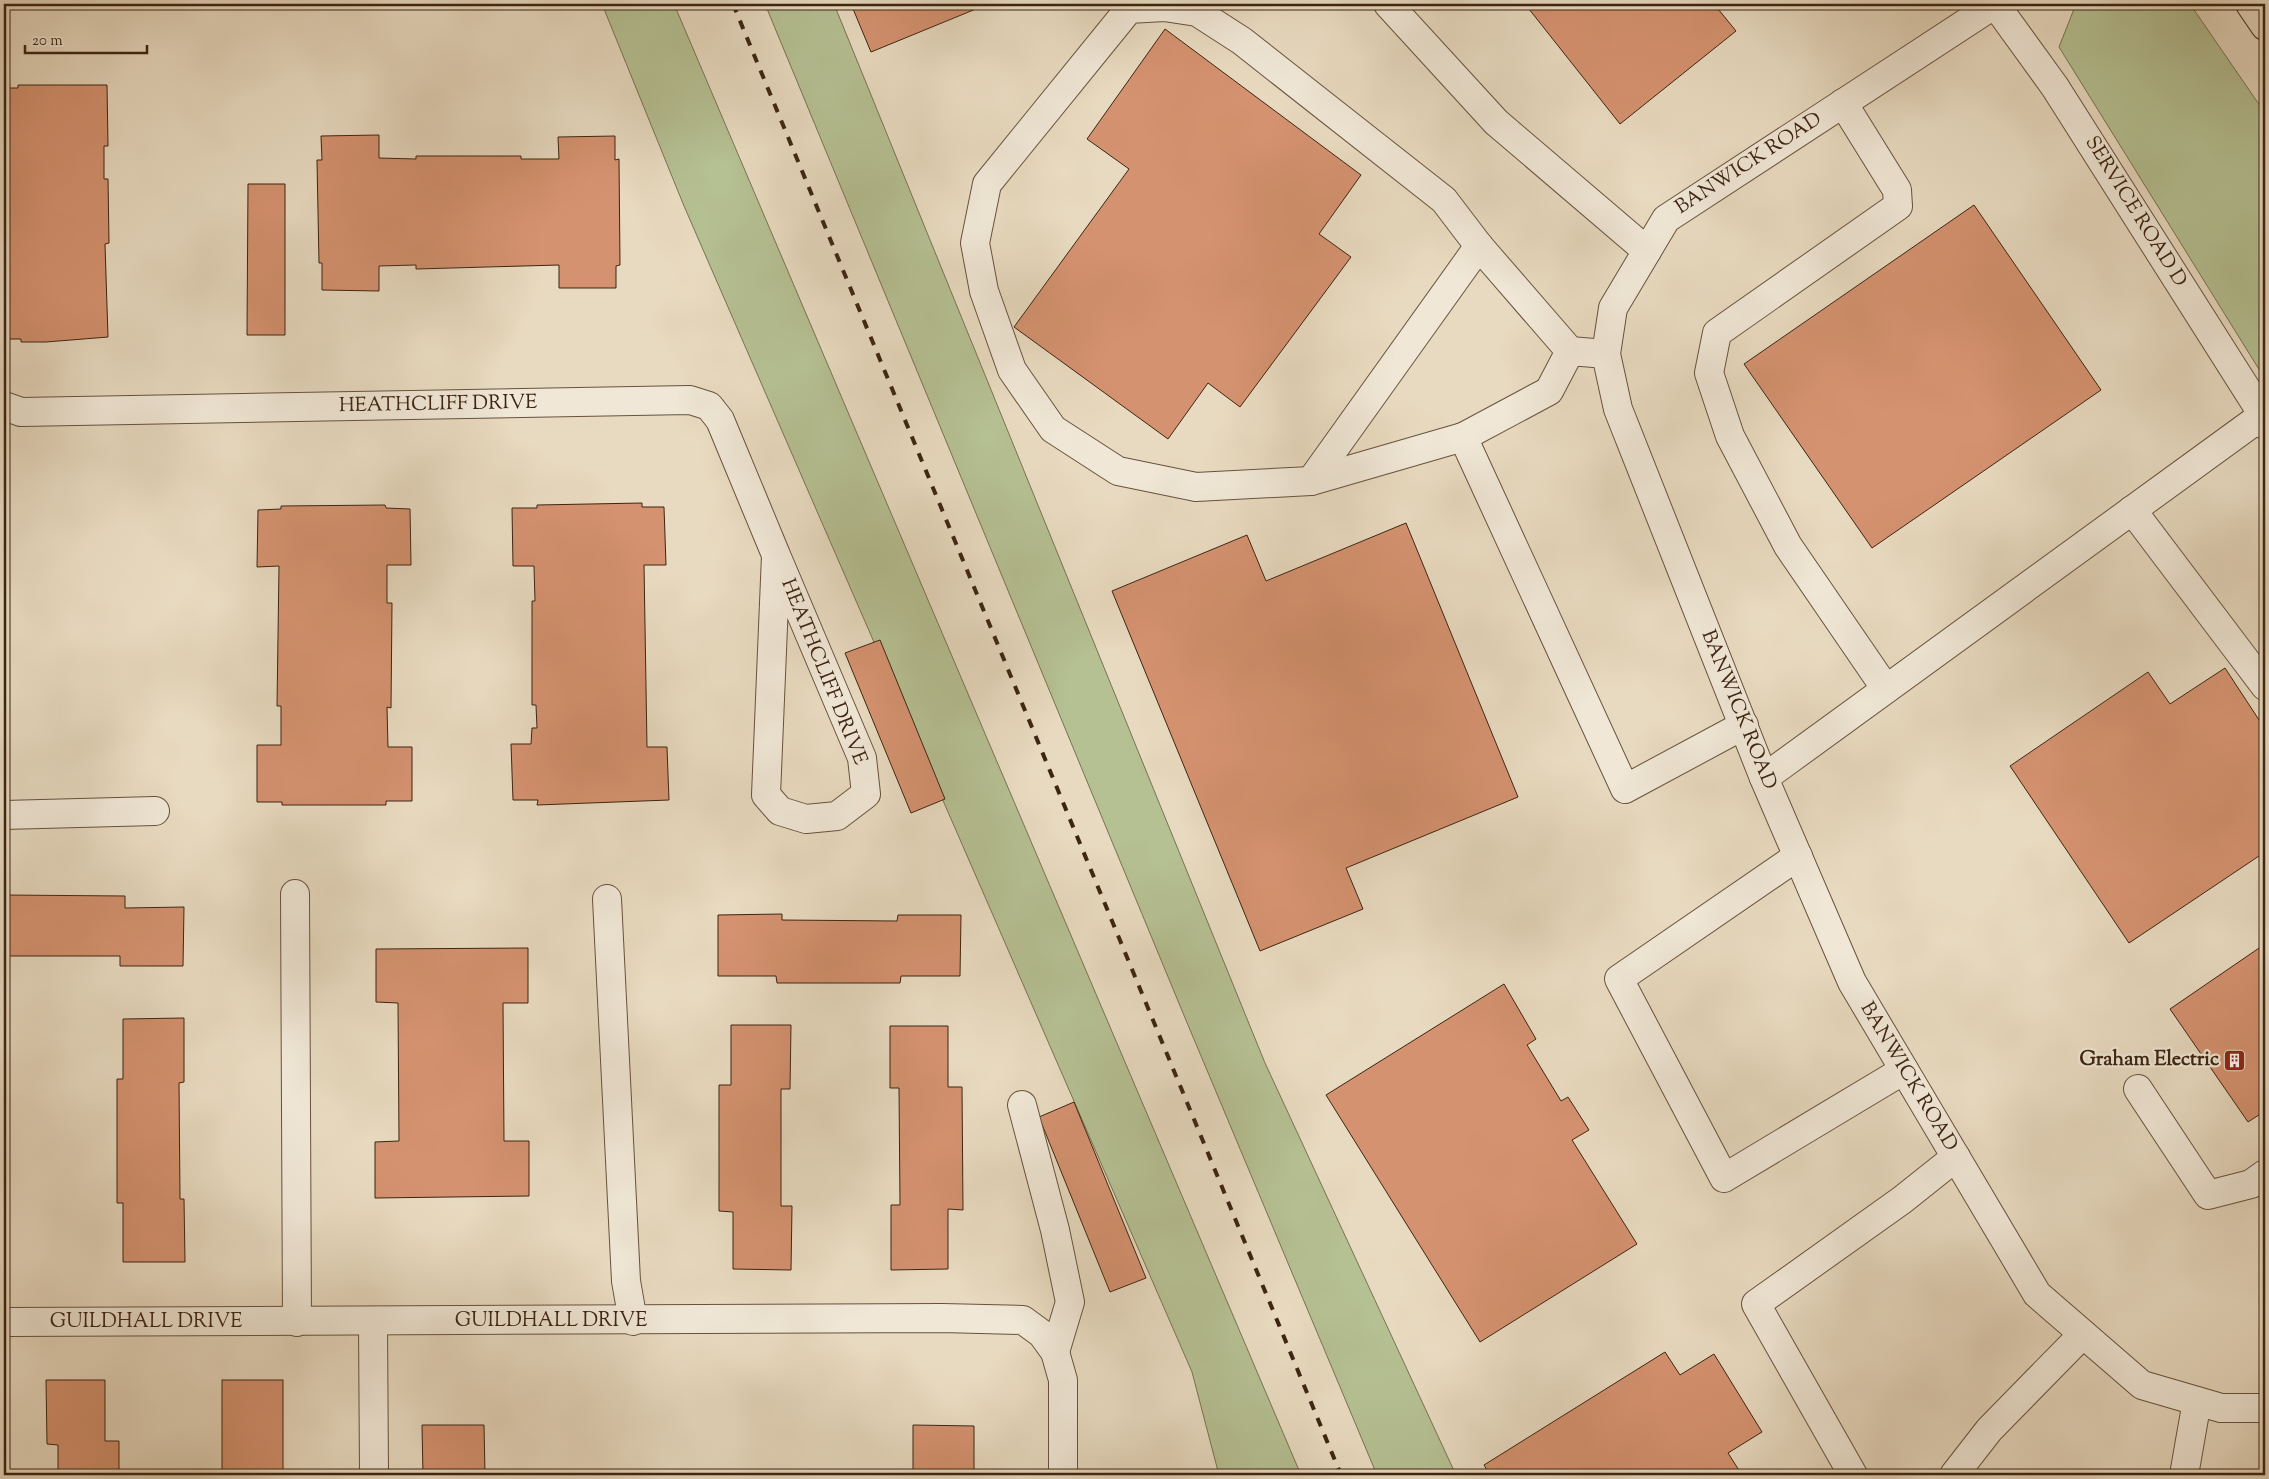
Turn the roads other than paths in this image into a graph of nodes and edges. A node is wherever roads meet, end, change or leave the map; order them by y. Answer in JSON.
{"nodes":[{"id":1,"x":1388,"y":4,"type":"edge"},
{"id":2,"x":1995,"y":4,"type":"edge"},
{"id":3,"x":2250,"y":4,"type":"edge"},
{"id":4,"x":2265,"y":26,"type":"edge"},
{"id":5,"x":1843,"y":102,"type":"junction"},
{"id":6,"x":1479,"y":246,"type":"junction"},
{"id":7,"x":1647,"y":251,"type":"junction"},
{"id":8,"x":1570,"y":351,"type":"junction"},
{"id":9,"x":1606,"y":354,"type":"junction"},
{"id":10,"x":4,"y":406,"type":"edge"},
{"id":11,"x":2264,"y":420,"type":"edge"},
{"id":12,"x":1463,"y":437,"type":"junction"},
{"id":13,"x":1311,"y":481,"type":"junction"},
{"id":14,"x":2132,"y":510,"type":"junction"},
{"id":15,"x":776,"y":555,"type":"junction"},
{"id":16,"x":2265,"y":686,"type":"edge"},
{"id":17,"x":1886,"y":689,"type":"junction"},
{"id":18,"x":1744,"y":725,"type":"junction"},
{"id":19,"x":1764,"y":778,"type":"junction"},
{"id":20,"x":155,"y":811,"type":"dead end"},
{"id":21,"x":4,"y":815,"type":"edge"},
{"id":22,"x":1798,"y":856,"type":"junction"},
{"id":23,"x":295,"y":894,"type":"dead end"},
{"id":24,"x":607,"y":899,"type":"dead end"},
{"id":25,"x":1904,"y":1070,"type":"junction"},
{"id":26,"x":2138,"y":1089,"type":"dead end"},
{"id":27,"x":1022,"y":1105,"type":"dead end"},
{"id":28,"x":1956,"y":1157,"type":"junction"},
{"id":29,"x":2265,"y":1174,"type":"edge"},
{"id":30,"x":373,"y":1321,"type":"junction"},
{"id":31,"x":633,"y":1321,"type":"junction"},
{"id":32,"x":4,"y":1322,"type":"edge"},
{"id":33,"x":297,"y":1322,"type":"junction"},
{"id":34,"x":2083,"y":1334,"type":"junction"},
{"id":35,"x":1055,"y":1352,"type":"junction"},
{"id":36,"x":2197,"y":1401,"type":"junction"},
{"id":37,"x":2265,"y":1408,"type":"edge"},
{"id":38,"x":374,"y":1475,"type":"edge"},
{"id":39,"x":1063,"y":1475,"type":"edge"},
{"id":40,"x":1853,"y":1475,"type":"edge"},
{"id":41,"x":1954,"y":1475,"type":"edge"},
{"id":42,"x":2184,"y":1475,"type":"edge"}],
"edges":[{"from":1,"to":7,"type":"street"},
{"from":2,"to":5,"type":"street","name":"BANWICK ROAD"},
{"from":2,"to":11,"type":"street","name":"SERVICE ROAD D"},
{"from":3,"to":4,"type":"highway"},
{"from":5,"to":7,"type":"street","name":"BANWICK ROAD"},
{"from":5,"to":17,"type":"street"},
{"from":6,"to":8,"type":"street"},
{"from":6,"to":13,"type":"street"},
{"from":6,"to":13,"type":"street"},
{"from":7,"to":9,"type":"street","name":"BANWICK ROAD"},
{"from":8,"to":9,"type":"street"},
{"from":8,"to":12,"type":"street"},
{"from":9,"to":18,"type":"street","name":"BANWICK ROAD"},
{"from":10,"to":15,"type":"street","name":"HEATHCLIFF DRIVE"},
{"from":11,"to":14,"type":"street"},
{"from":12,"to":13,"type":"street"},
{"from":12,"to":18,"type":"street"},
{"from":14,"to":16,"type":"street"},
{"from":14,"to":17,"type":"street"},
{"from":15,"to":15,"type":"street","name":"HEATHCLIFF DRIVE"},
{"from":17,"to":19,"type":"street"},
{"from":18,"to":19,"type":"street","name":"BANWICK ROAD"},
{"from":19,"to":22,"type":"street","name":"BANWICK ROAD"},
{"from":20,"to":21,"type":"street"},
{"from":22,"to":25,"type":"street","name":"BANWICK ROAD"},
{"from":22,"to":25,"type":"street"},
{"from":23,"to":33,"type":"street"},
{"from":24,"to":31,"type":"street"},
{"from":25,"to":28,"type":"street","name":"BANWICK ROAD"},
{"from":26,"to":29,"type":"street"},
{"from":27,"to":35,"type":"street"},
{"from":28,"to":34,"type":"street","name":"BANWICK ROAD"},
{"from":28,"to":40,"type":"street"},
{"from":30,"to":31,"type":"street","name":"GUILDHALL DRIVE"},
{"from":30,"to":33,"type":"street","name":"GUILDHALL DRIVE"},
{"from":30,"to":38,"type":"street"},
{"from":31,"to":35,"type":"street","name":"GUILDHALL DRIVE"},
{"from":32,"to":33,"type":"street","name":"GUILDHALL DRIVE"},
{"from":34,"to":36,"type":"street","name":"BANWICK ROAD"},
{"from":34,"to":41,"type":"street"},
{"from":35,"to":39,"type":"street","name":"GUILDHALL DRIVE"},
{"from":36,"to":37,"type":"street","name":"BANWICK ROAD"},
{"from":36,"to":42,"type":"street"}]}
